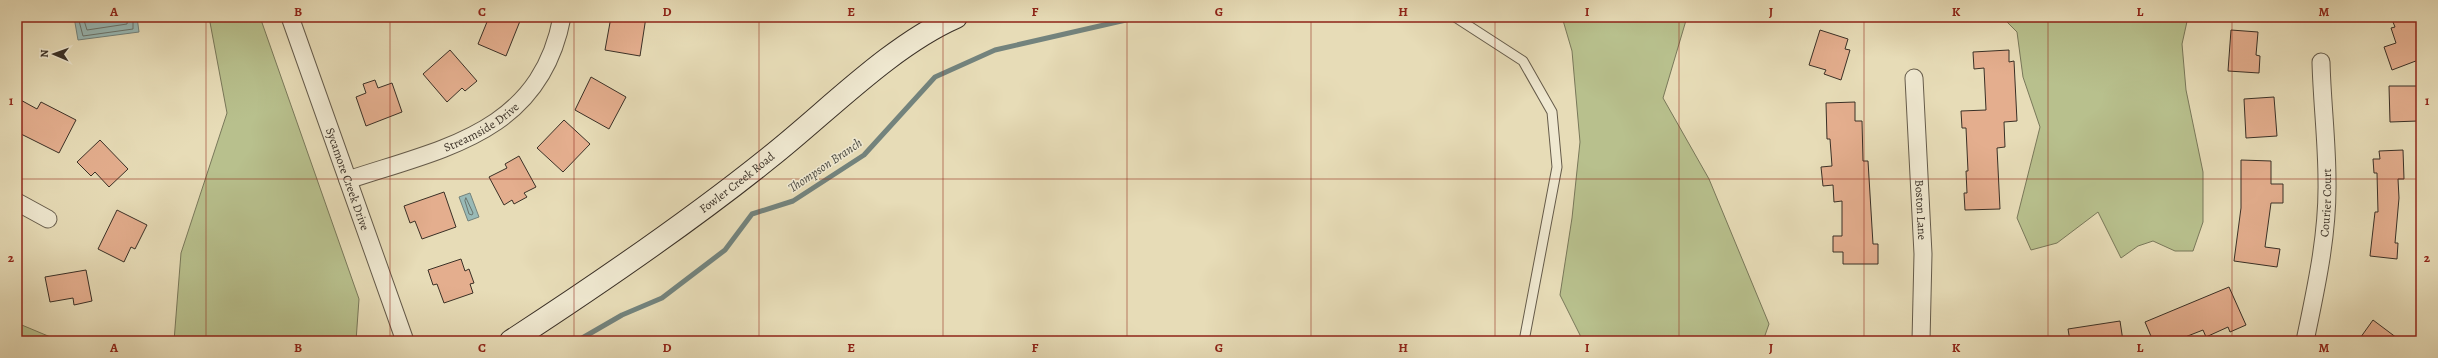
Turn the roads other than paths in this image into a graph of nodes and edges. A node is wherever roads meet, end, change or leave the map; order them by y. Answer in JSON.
{"nodes":[{"id":1,"x":290,"y":17,"type":"edge"},
{"id":2,"x":562,"y":17,"type":"edge"},
{"id":3,"x":956,"y":17,"type":"edge"},
{"id":4,"x":1455,"y":17,"type":"edge"},
{"id":5,"x":2321,"y":62,"type":"dead end"},
{"id":6,"x":1914,"y":78,"type":"dead end"},
{"id":7,"x":348,"y":180,"type":"junction"},
{"id":8,"x":17,"y":202,"type":"edge"},
{"id":9,"x":48,"y":219,"type":"dead end"},
{"id":10,"x":405,"y":341,"type":"edge"},
{"id":11,"x":511,"y":341,"type":"edge"},
{"id":12,"x":1524,"y":341,"type":"edge"},
{"id":13,"x":1921,"y":341,"type":"edge"},
{"id":14,"x":2305,"y":341,"type":"edge"}],
"edges":[{"from":1,"to":7,"type":"street","name":"Sycamore Creek Drive"},
{"from":2,"to":7,"type":"street","name":"Streamside Drive"},
{"from":3,"to":11,"type":"main road","name":"Fowler Creek Road"},
{"from":4,"to":12,"type":"lane"},
{"from":5,"to":14,"type":"street","name":"Courier Court"},
{"from":6,"to":13,"type":"street","name":"Boston Lane"},
{"from":7,"to":10,"type":"street","name":"Sycamore Creek Drive"},
{"from":8,"to":9,"type":"street"}]}
